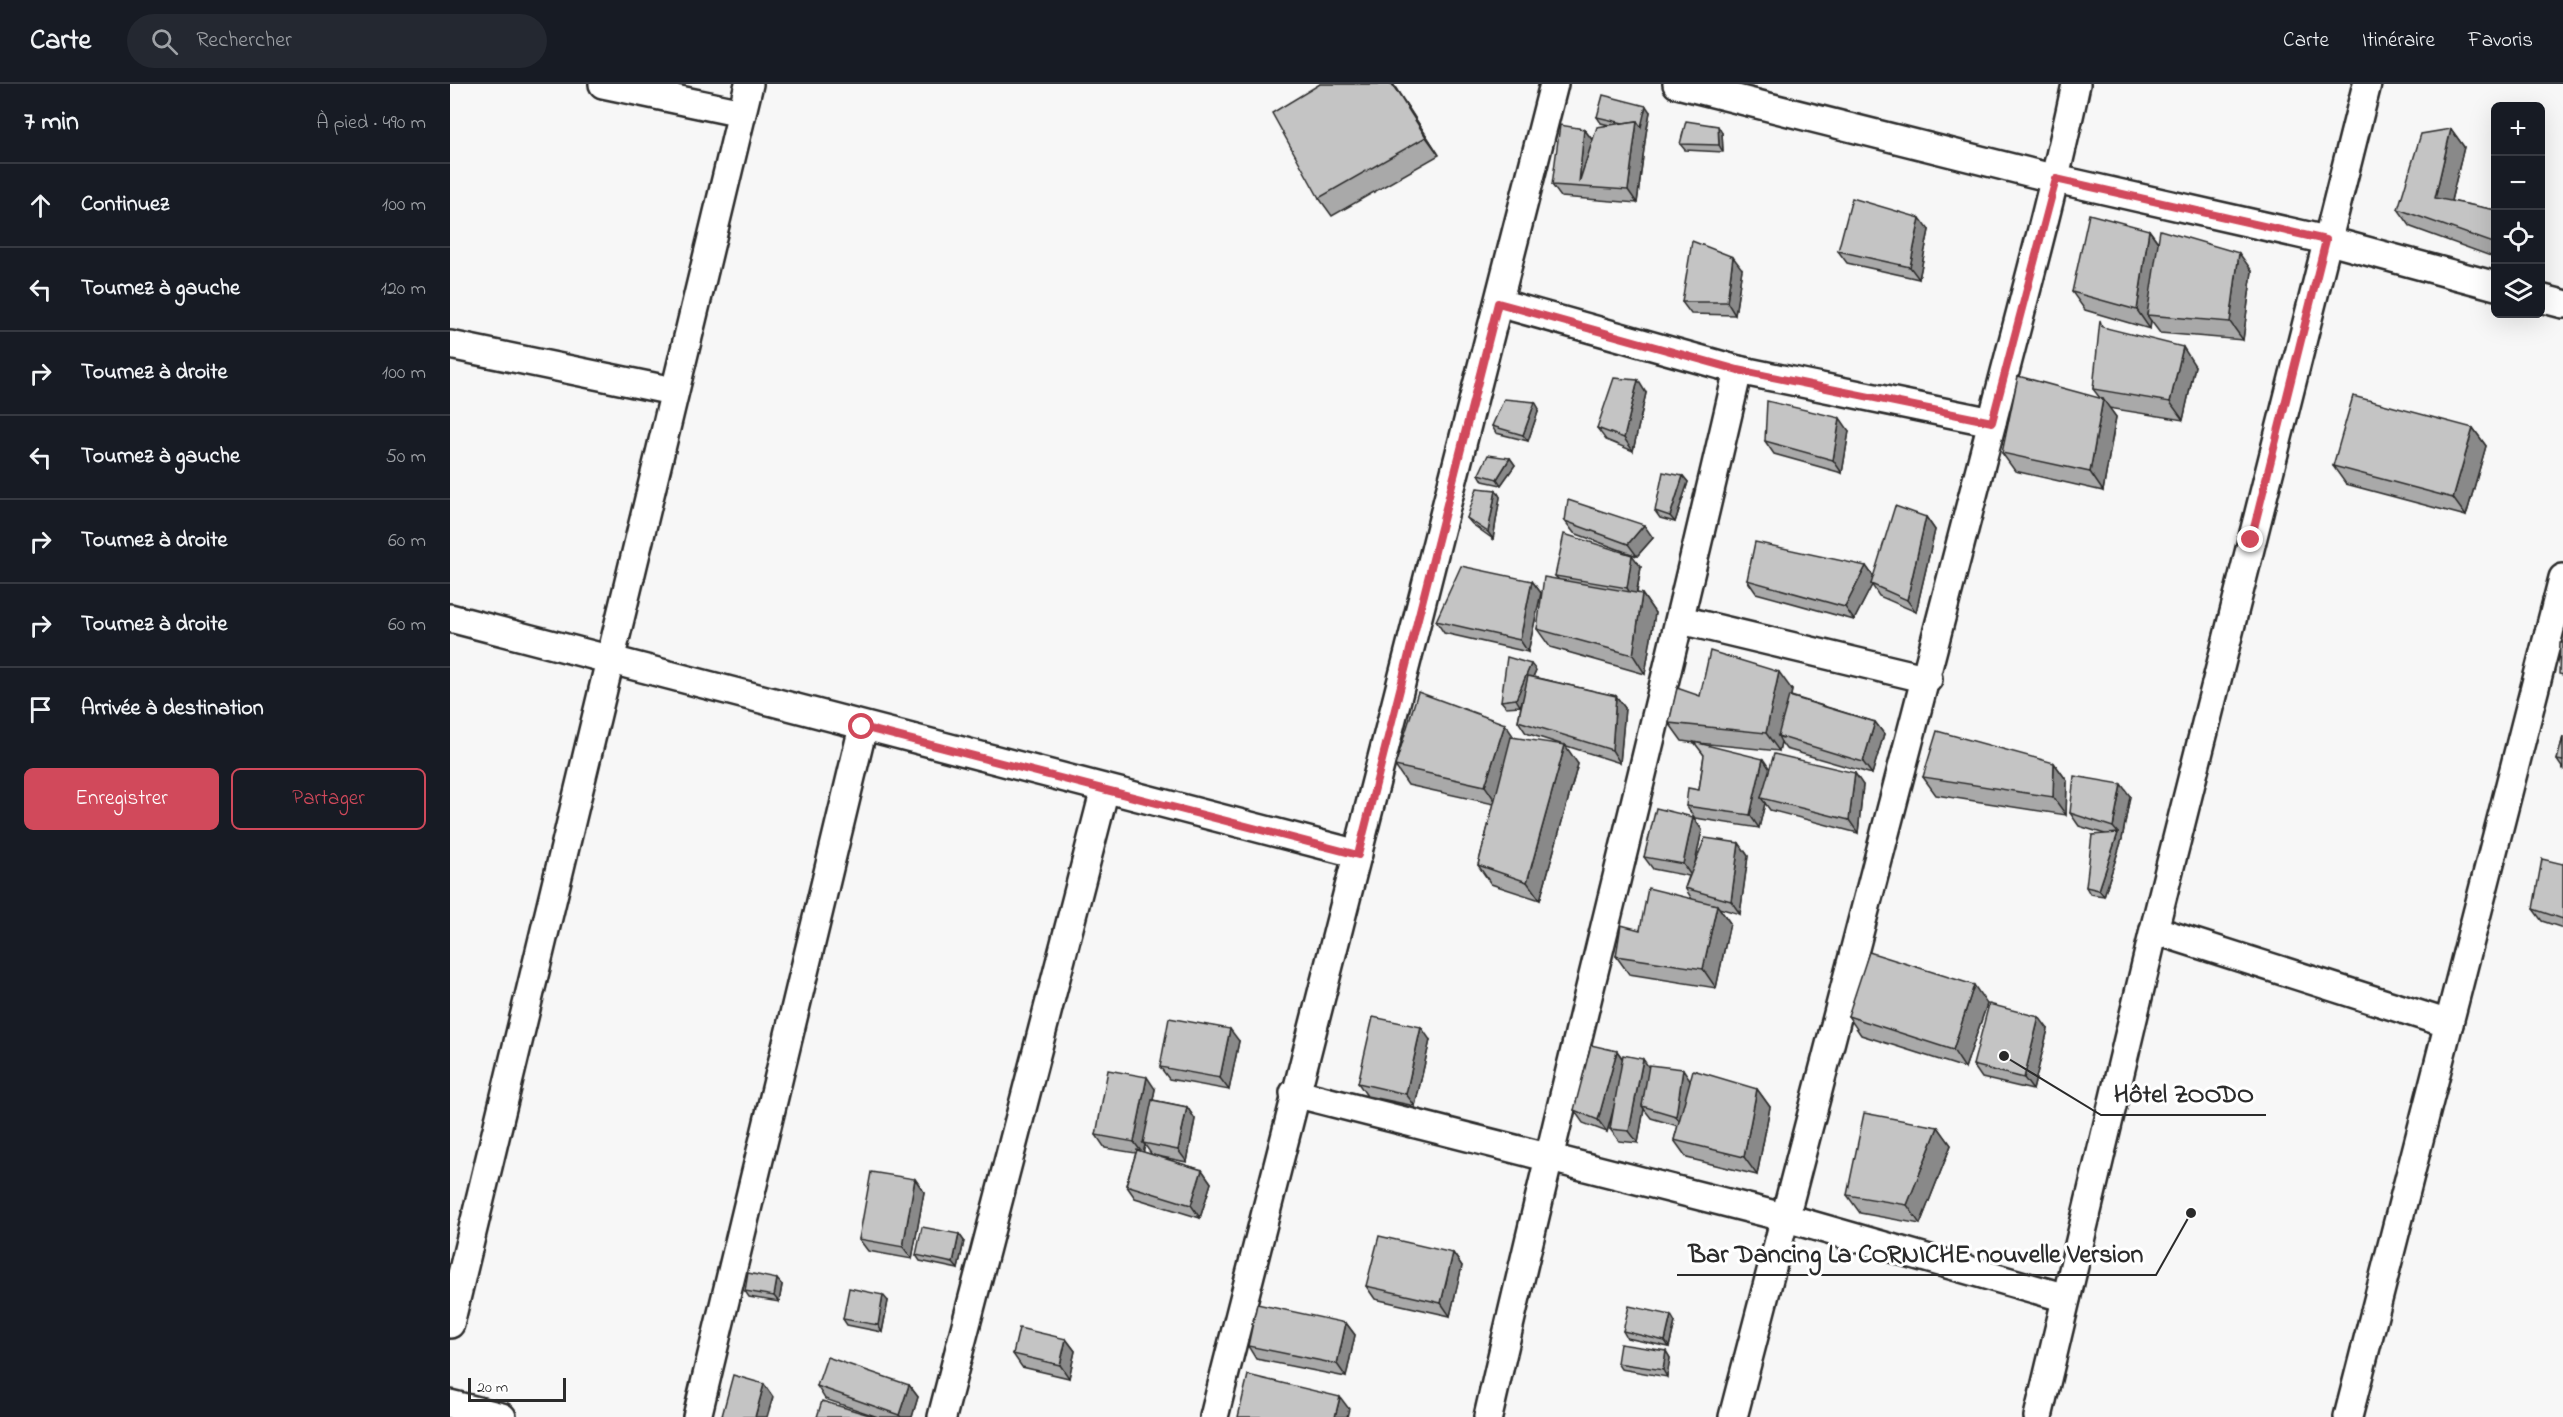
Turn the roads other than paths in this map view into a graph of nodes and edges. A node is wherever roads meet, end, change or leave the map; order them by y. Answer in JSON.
{"nodes":[{"id":1,"x":603,"y":84,"type":"edge"},
{"id":2,"x":749,"y":84,"type":"edge"},
{"id":3,"x":1554,"y":84,"type":"edge"},
{"id":4,"x":1677,"y":84,"type":"edge"},
{"id":5,"x":2076,"y":84,"type":"edge"},
{"id":6,"x":2367,"y":84,"type":"edge"},
{"id":7,"x":742,"y":114,"type":"junction"},
{"id":8,"x":2056,"y":179,"type":"junction"},
{"id":9,"x":2326,"y":240,"type":"junction"},
{"id":10,"x":2491,"y":285,"type":"edge"},
{"id":11,"x":2545,"y":299,"type":"edge"},
{"id":12,"x":1498,"y":303,"type":"junction"},
{"id":13,"x":2563,"y":304,"type":"edge"},
{"id":14,"x":450,"y":345,"type":"edge"},
{"id":15,"x":1738,"y":370,"type":"junction"},
{"id":16,"x":674,"y":392,"type":"junction"},
{"id":17,"x":1992,"y":422,"type":"junction"},
{"id":18,"x":2563,"y":578,"type":"edge"},
{"id":19,"x":450,"y":618,"type":"edge"},
{"id":20,"x":1681,"y":620,"type":"junction"},
{"id":21,"x":609,"y":660,"type":"junction"},
{"id":22,"x":1928,"y":679,"type":"junction"},
{"id":23,"x":862,"y":727,"type":"junction"},
{"id":24,"x":1105,"y":789,"type":"junction"},
{"id":25,"x":1358,"y":855,"type":"junction"},
{"id":26,"x":2154,"y":930,"type":"junction"},
{"id":27,"x":2449,"y":1024,"type":"junction"},
{"id":28,"x":1294,"y":1093,"type":"junction"},
{"id":29,"x":1548,"y":1155,"type":"junction"},
{"id":30,"x":1783,"y":1217,"type":"junction"},
{"id":31,"x":2066,"y":1298,"type":"junction"},
{"id":32,"x":450,"y":1324,"type":"edge"},
{"id":33,"x":450,"y":1404,"type":"edge"},
{"id":34,"x":502,"y":1417,"type":"edge"},
{"id":35,"x":697,"y":1417,"type":"edge"},
{"id":36,"x":942,"y":1417,"type":"edge"},
{"id":37,"x":1214,"y":1417,"type":"edge"},
{"id":38,"x":1488,"y":1417,"type":"edge"},
{"id":39,"x":1733,"y":1417,"type":"edge"},
{"id":40,"x":2038,"y":1417,"type":"edge"},
{"id":41,"x":2348,"y":1417,"type":"edge"}],
"edges":[{"from":1,"to":7,"type":"street"},
{"from":2,"to":7,"type":"street"},
{"from":3,"to":12,"type":"street"},
{"from":4,"to":8,"type":"street"},
{"from":5,"to":8,"type":"street"},
{"from":6,"to":9,"type":"street"},
{"from":7,"to":16,"type":"street"},
{"from":8,"to":9,"type":"street"},
{"from":8,"to":17,"type":"street"},
{"from":9,"to":10,"type":"street"},
{"from":9,"to":26,"type":"street"},
{"from":11,"to":13,"type":"street"},
{"from":12,"to":15,"type":"street"},
{"from":12,"to":25,"type":"street"},
{"from":14,"to":16,"type":"street"},
{"from":15,"to":17,"type":"street"},
{"from":15,"to":20,"type":"street"},
{"from":16,"to":21,"type":"street"},
{"from":17,"to":22,"type":"street"},
{"from":18,"to":27,"type":"street"},
{"from":19,"to":21,"type":"street"},
{"from":20,"to":22,"type":"street"},
{"from":20,"to":29,"type":"street"},
{"from":21,"to":23,"type":"street"},
{"from":21,"to":32,"type":"street"},
{"from":22,"to":30,"type":"street"},
{"from":23,"to":24,"type":"street"},
{"from":23,"to":35,"type":"street"},
{"from":24,"to":25,"type":"street"},
{"from":24,"to":36,"type":"street"},
{"from":25,"to":28,"type":"street"},
{"from":26,"to":27,"type":"street"},
{"from":26,"to":31,"type":"street"},
{"from":27,"to":41,"type":"street"},
{"from":28,"to":29,"type":"street"},
{"from":28,"to":37,"type":"street"},
{"from":29,"to":30,"type":"street"},
{"from":29,"to":38,"type":"street"},
{"from":30,"to":31,"type":"street"},
{"from":30,"to":39,"type":"street"},
{"from":31,"to":40,"type":"street"},
{"from":33,"to":34,"type":"street"}]}
